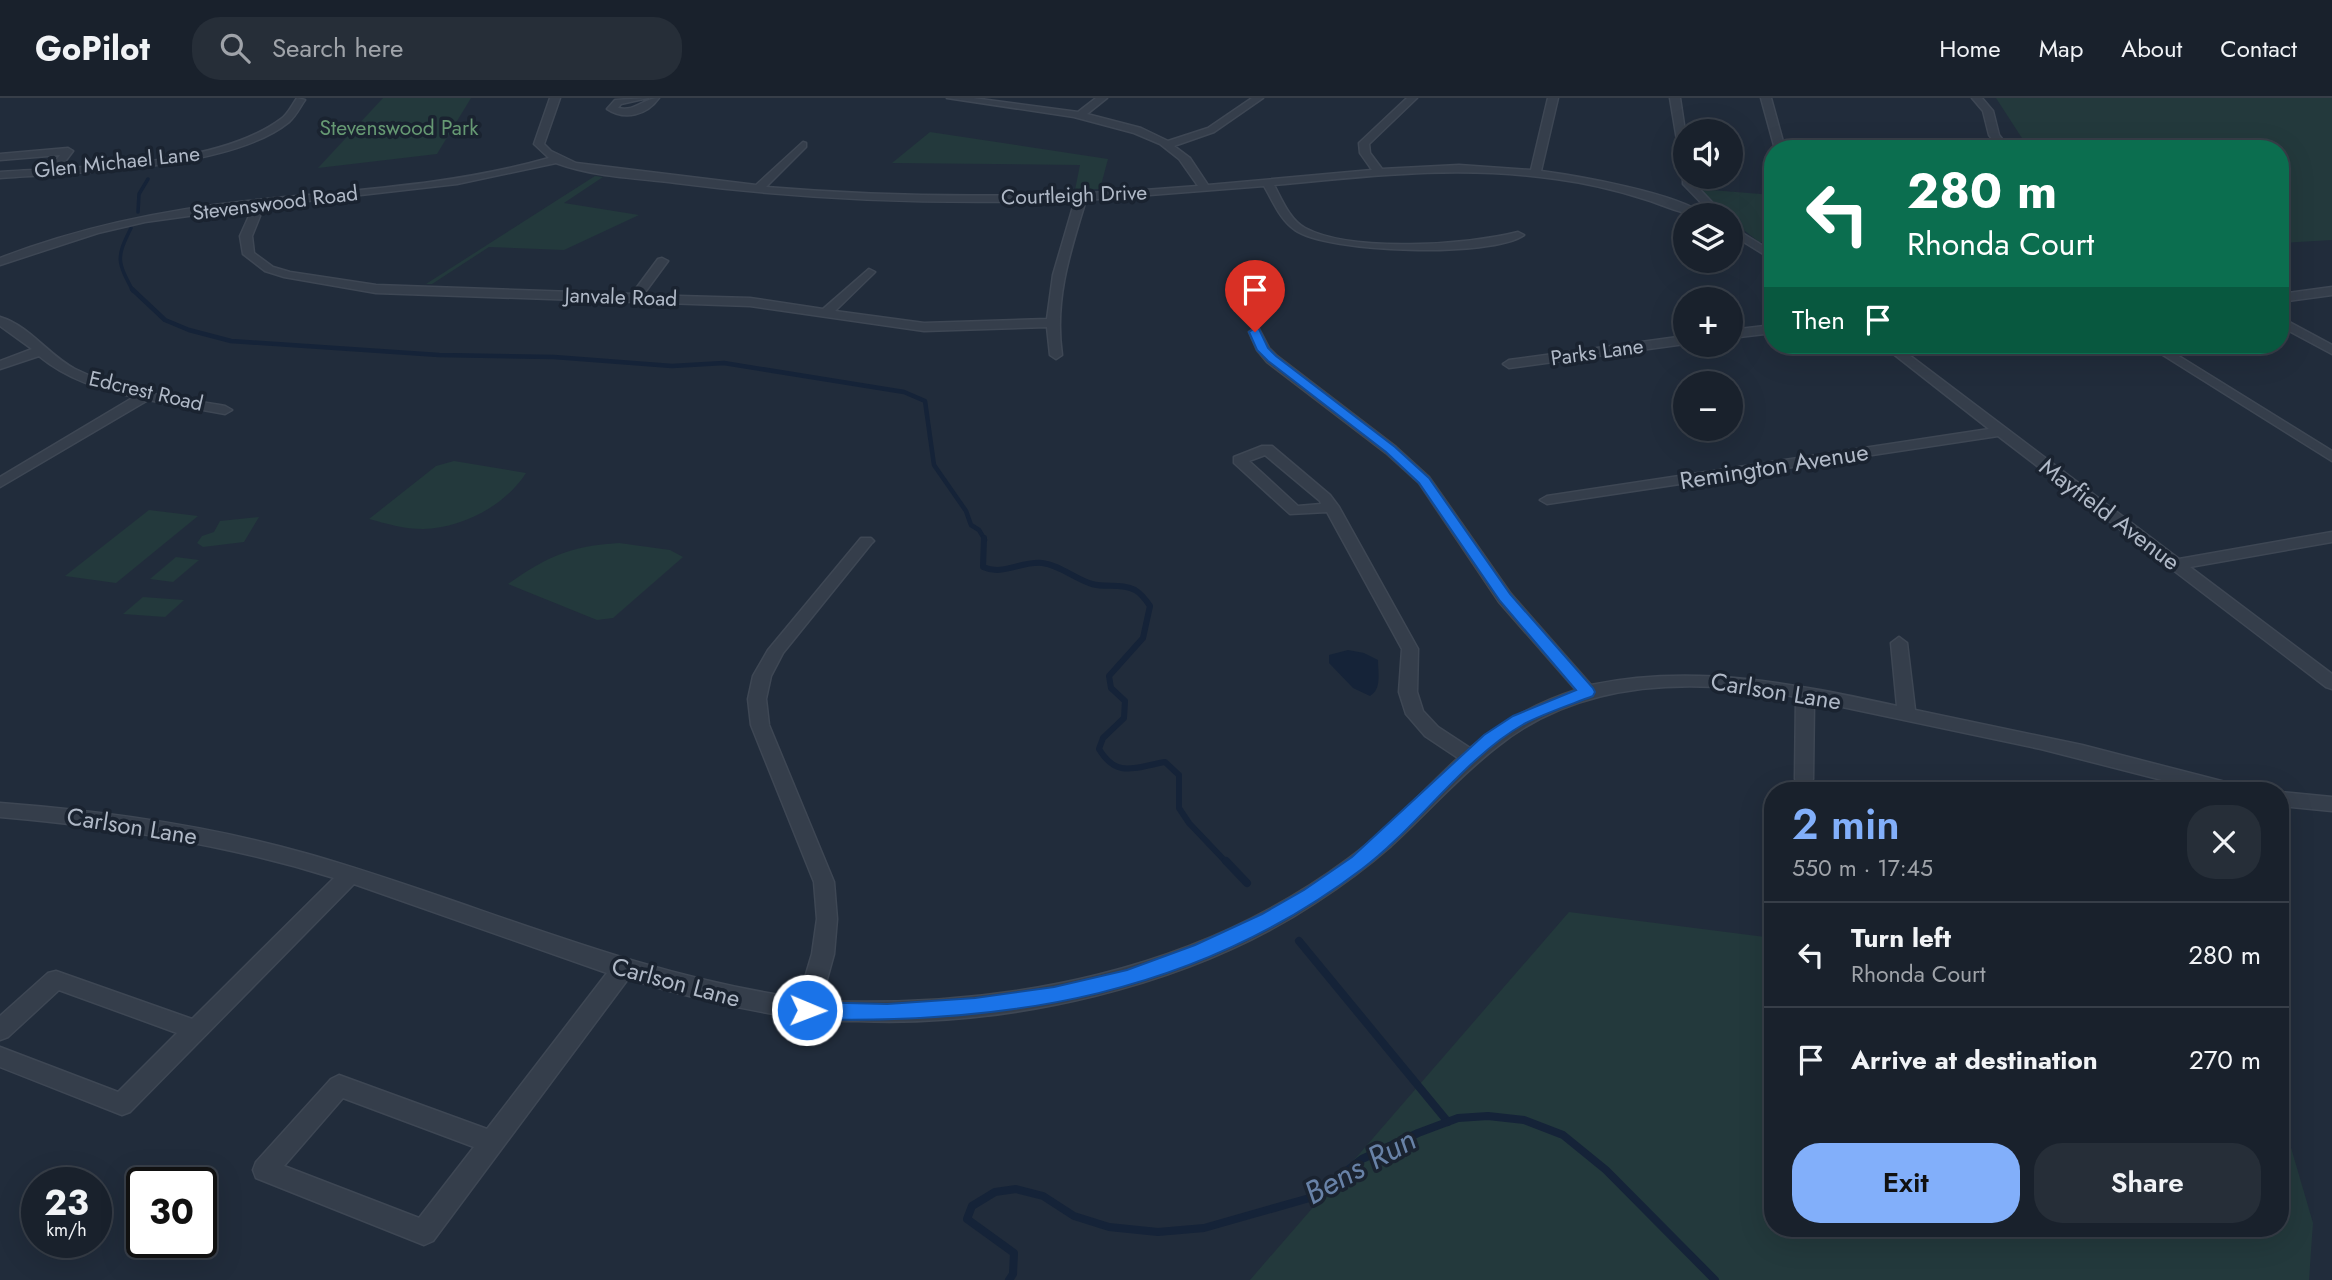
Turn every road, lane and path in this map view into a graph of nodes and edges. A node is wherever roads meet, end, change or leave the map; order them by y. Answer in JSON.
{"nodes":[{"id":1,"x":555,"y":98,"type":"edge"},
{"id":2,"x":643,"y":98,"type":"edge"},
{"id":3,"x":654,"y":98,"type":"edge"},
{"id":4,"x":952,"y":98,"type":"edge"},
{"id":5,"x":1102,"y":98,"type":"edge"},
{"id":6,"x":1258,"y":98,"type":"edge"},
{"id":7,"x":1412,"y":98,"type":"edge"},
{"id":8,"x":1553,"y":98,"type":"edge"},
{"id":9,"x":1675,"y":98,"type":"edge"},
{"id":10,"x":1766,"y":98,"type":"edge"},
{"id":11,"x":1977,"y":98,"type":"edge"},
{"id":12,"x":300,"y":100,"type":"dead end"},
{"id":13,"x":1079,"y":116,"type":"junction"},
{"id":14,"x":1678,"y":119,"type":"edge"},
{"id":15,"x":1778,"y":140,"type":"edge"},
{"id":16,"x":1998,"y":140,"type":"edge"},
{"id":17,"x":803,"y":145,"type":"dead end"},
{"id":18,"x":1166,"y":145,"type":"junction"},
{"id":19,"x":0,"y":157,"type":"edge"},
{"id":20,"x":554,"y":160,"type":"junction"},
{"id":21,"x":0,"y":169,"type":"edge"},
{"id":22,"x":1379,"y":172,"type":"junction"},
{"id":23,"x":1535,"y":173,"type":"junction"},
{"id":24,"x":0,"y":175,"type":"edge"},
{"id":25,"x":1267,"y":182,"type":"junction"},
{"id":26,"x":1205,"y":188,"type":"junction"},
{"id":27,"x":758,"y":189,"type":"junction"},
{"id":28,"x":1673,"y":189,"type":"edge"},
{"id":29,"x":1678,"y":189,"type":"edge"},
{"id":30,"x":1081,"y":197,"type":"junction"},
{"id":31,"x":1690,"y":203,"type":"edge"},
{"id":32,"x":1700,"y":203,"type":"edge"},
{"id":33,"x":259,"y":205,"type":"junction"},
{"id":34,"x":1518,"y":234,"type":"dead end"},
{"id":35,"x":1743,"y":236,"type":"edge"},
{"id":36,"x":1764,"y":251,"type":"edge"},
{"id":37,"x":662,"y":261,"type":"dead end"},
{"id":38,"x":0,"y":262,"type":"edge"},
{"id":39,"x":869,"y":272,"type":"dead end"},
{"id":40,"x":2332,"y":290,"type":"edge"},
{"id":41,"x":2289,"y":297,"type":"edge"},
{"id":42,"x":635,"y":298,"type":"junction"},
{"id":43,"x":826,"y":313,"type":"junction"},
{"id":44,"x":0,"y":321,"type":"edge"},
{"id":45,"x":1051,"y":323,"type":"junction"},
{"id":46,"x":2289,"y":326,"type":"edge"},
{"id":47,"x":1764,"y":330,"type":"edge"},
{"id":48,"x":1255,"y":332,"type":"dead end"},
{"id":49,"x":1743,"y":333,"type":"edge"},
{"id":50,"x":1673,"y":342,"type":"edge"},
{"id":51,"x":2332,"y":350,"type":"edge"},
{"id":52,"x":40,"y":351,"type":"junction"},
{"id":53,"x":1900,"y":354,"type":"edge"},
{"id":54,"x":2167,"y":354,"type":"edge"},
{"id":55,"x":1056,"y":355,"type":"dead end"},
{"id":56,"x":1509,"y":364,"type":"dead end"},
{"id":57,"x":0,"y":365,"type":"edge"},
{"id":58,"x":147,"y":395,"type":"junction"},
{"id":59,"x":225,"y":410,"type":"dead end"},
{"id":60,"x":2001,"y":431,"type":"junction"},
{"id":61,"x":2332,"y":457,"type":"edge"},
{"id":62,"x":0,"y":483,"type":"edge"},
{"id":63,"x":1547,"y":500,"type":"dead end"},
{"id":64,"x":1332,"y":507,"type":"junction"},
{"id":65,"x":2332,"y":537,"type":"edge"},
{"id":66,"x":866,"y":541,"type":"dead end"},
{"id":67,"x":2178,"y":564,"type":"junction"},
{"id":68,"x":1899,"y":643,"type":"dead end"},
{"id":69,"x":2332,"y":683,"type":"edge"},
{"id":70,"x":1587,"y":692,"type":"junction"},
{"id":71,"x":1805,"y":692,"type":"junction"},
{"id":72,"x":1908,"y":715,"type":"junction"},
{"id":73,"x":1470,"y":757,"type":"junction"},
{"id":74,"x":1804,"y":779,"type":"dead end"},
{"id":75,"x":2198,"y":782,"type":"edge"},
{"id":76,"x":2289,"y":800,"type":"edge"},
{"id":77,"x":2332,"y":804,"type":"edge"},
{"id":78,"x":0,"y":810,"type":"edge"},
{"id":79,"x":350,"y":874,"type":"junction"},
{"id":80,"x":622,"y":970,"type":"junction"},
{"id":81,"x":807,"y":1010,"type":"junction"},
{"id":82,"x":0,"y":1030,"type":"edge"},
{"id":83,"x":196,"y":1030,"type":"junction"},
{"id":84,"x":0,"y":1057,"type":"edge"},
{"id":85,"x":492,"y":1142,"type":"junction"}],
"edges":[{"from":1,"to":20,"type":"street"},
{"from":2,"to":3,"type":"street"},
{"from":4,"to":13,"type":"street"},
{"from":5,"to":13,"type":"street"},
{"from":6,"to":18,"type":"street"},
{"from":7,"to":22,"type":"street"},
{"from":8,"to":23,"type":"street"},
{"from":9,"to":14,"type":"street"},
{"from":10,"to":15,"type":"street"},
{"from":11,"to":16,"type":"street"},
{"from":12,"to":24,"type":"street","name":"Glen Michael Lane"},
{"from":13,"to":18,"type":"street"},
{"from":17,"to":27,"type":"street"},
{"from":18,"to":26,"type":"street"},
{"from":19,"to":21,"type":"street"},
{"from":20,"to":27,"type":"street","name":"Courtleigh Drive"},
{"from":20,"to":33,"type":"street","name":"Stevenswood Road"},
{"from":22,"to":23,"type":"street","name":"Courtleigh Drive"},
{"from":22,"to":25,"type":"street","name":"Courtleigh Drive"},
{"from":23,"to":28,"type":"street","name":"Courtleigh Drive"},
{"from":25,"to":26,"type":"street","name":"Courtleigh Drive"},
{"from":25,"to":34,"type":"street"},
{"from":26,"to":30,"type":"street","name":"Courtleigh Drive"},
{"from":27,"to":30,"type":"street","name":"Courtleigh Drive"},
{"from":29,"to":31,"type":"street"},
{"from":29,"to":32,"type":"street"},
{"from":30,"to":45,"type":"street"},
{"from":33,"to":38,"type":"street","name":"Stevenswood Road"},
{"from":33,"to":42,"type":"street","name":"Janvale Road"},
{"from":35,"to":36,"type":"street"},
{"from":37,"to":42,"type":"street"},
{"from":39,"to":43,"type":"street"},
{"from":40,"to":41,"type":"street"},
{"from":42,"to":43,"type":"street","name":"Janvale Road"},
{"from":43,"to":45,"type":"street","name":"Janvale Road"},
{"from":44,"to":52,"type":"street","name":"Edcrest Road"},
{"from":45,"to":55,"type":"street"},
{"from":46,"to":51,"type":"street"},
{"from":47,"to":49,"type":"street"},
{"from":48,"to":70,"type":"street"},
{"from":50,"to":56,"type":"street","name":"Parks Lane"},
{"from":52,"to":57,"type":"street"},
{"from":52,"to":58,"type":"street","name":"Edcrest Road"},
{"from":53,"to":60,"type":"street","name":"Mayfield Avenue"},
{"from":54,"to":61,"type":"street"},
{"from":58,"to":59,"type":"street","name":"Edcrest Road"},
{"from":58,"to":62,"type":"street"},
{"from":60,"to":63,"type":"street","name":"Remington Avenue"},
{"from":60,"to":67,"type":"street","name":"Mayfield Avenue"},
{"from":64,"to":64,"type":"street"},
{"from":64,"to":73,"type":"street"},
{"from":65,"to":67,"type":"street"},
{"from":66,"to":81,"type":"street"},
{"from":67,"to":69,"type":"street","name":"Mayfield Avenue"},
{"from":68,"to":72,"type":"street"},
{"from":70,"to":71,"type":"street","name":"Carlson Lane"},
{"from":70,"to":73,"type":"street","name":"Carlson Lane"},
{"from":71,"to":72,"type":"street","name":"Carlson Lane"},
{"from":71,"to":74,"type":"street"},
{"from":72,"to":75,"type":"street","name":"Carlson Lane"},
{"from":73,"to":81,"type":"street","name":"Carlson Lane"},
{"from":76,"to":77,"type":"street"},
{"from":78,"to":79,"type":"street","name":"Carlson Lane"},
{"from":79,"to":80,"type":"street","name":"Carlson Lane"},
{"from":79,"to":83,"type":"street"},
{"from":80,"to":81,"type":"street","name":"Carlson Lane"},
{"from":80,"to":85,"type":"street"},
{"from":82,"to":83,"type":"street"},
{"from":83,"to":84,"type":"street"},
{"from":85,"to":85,"type":"street"}]}
